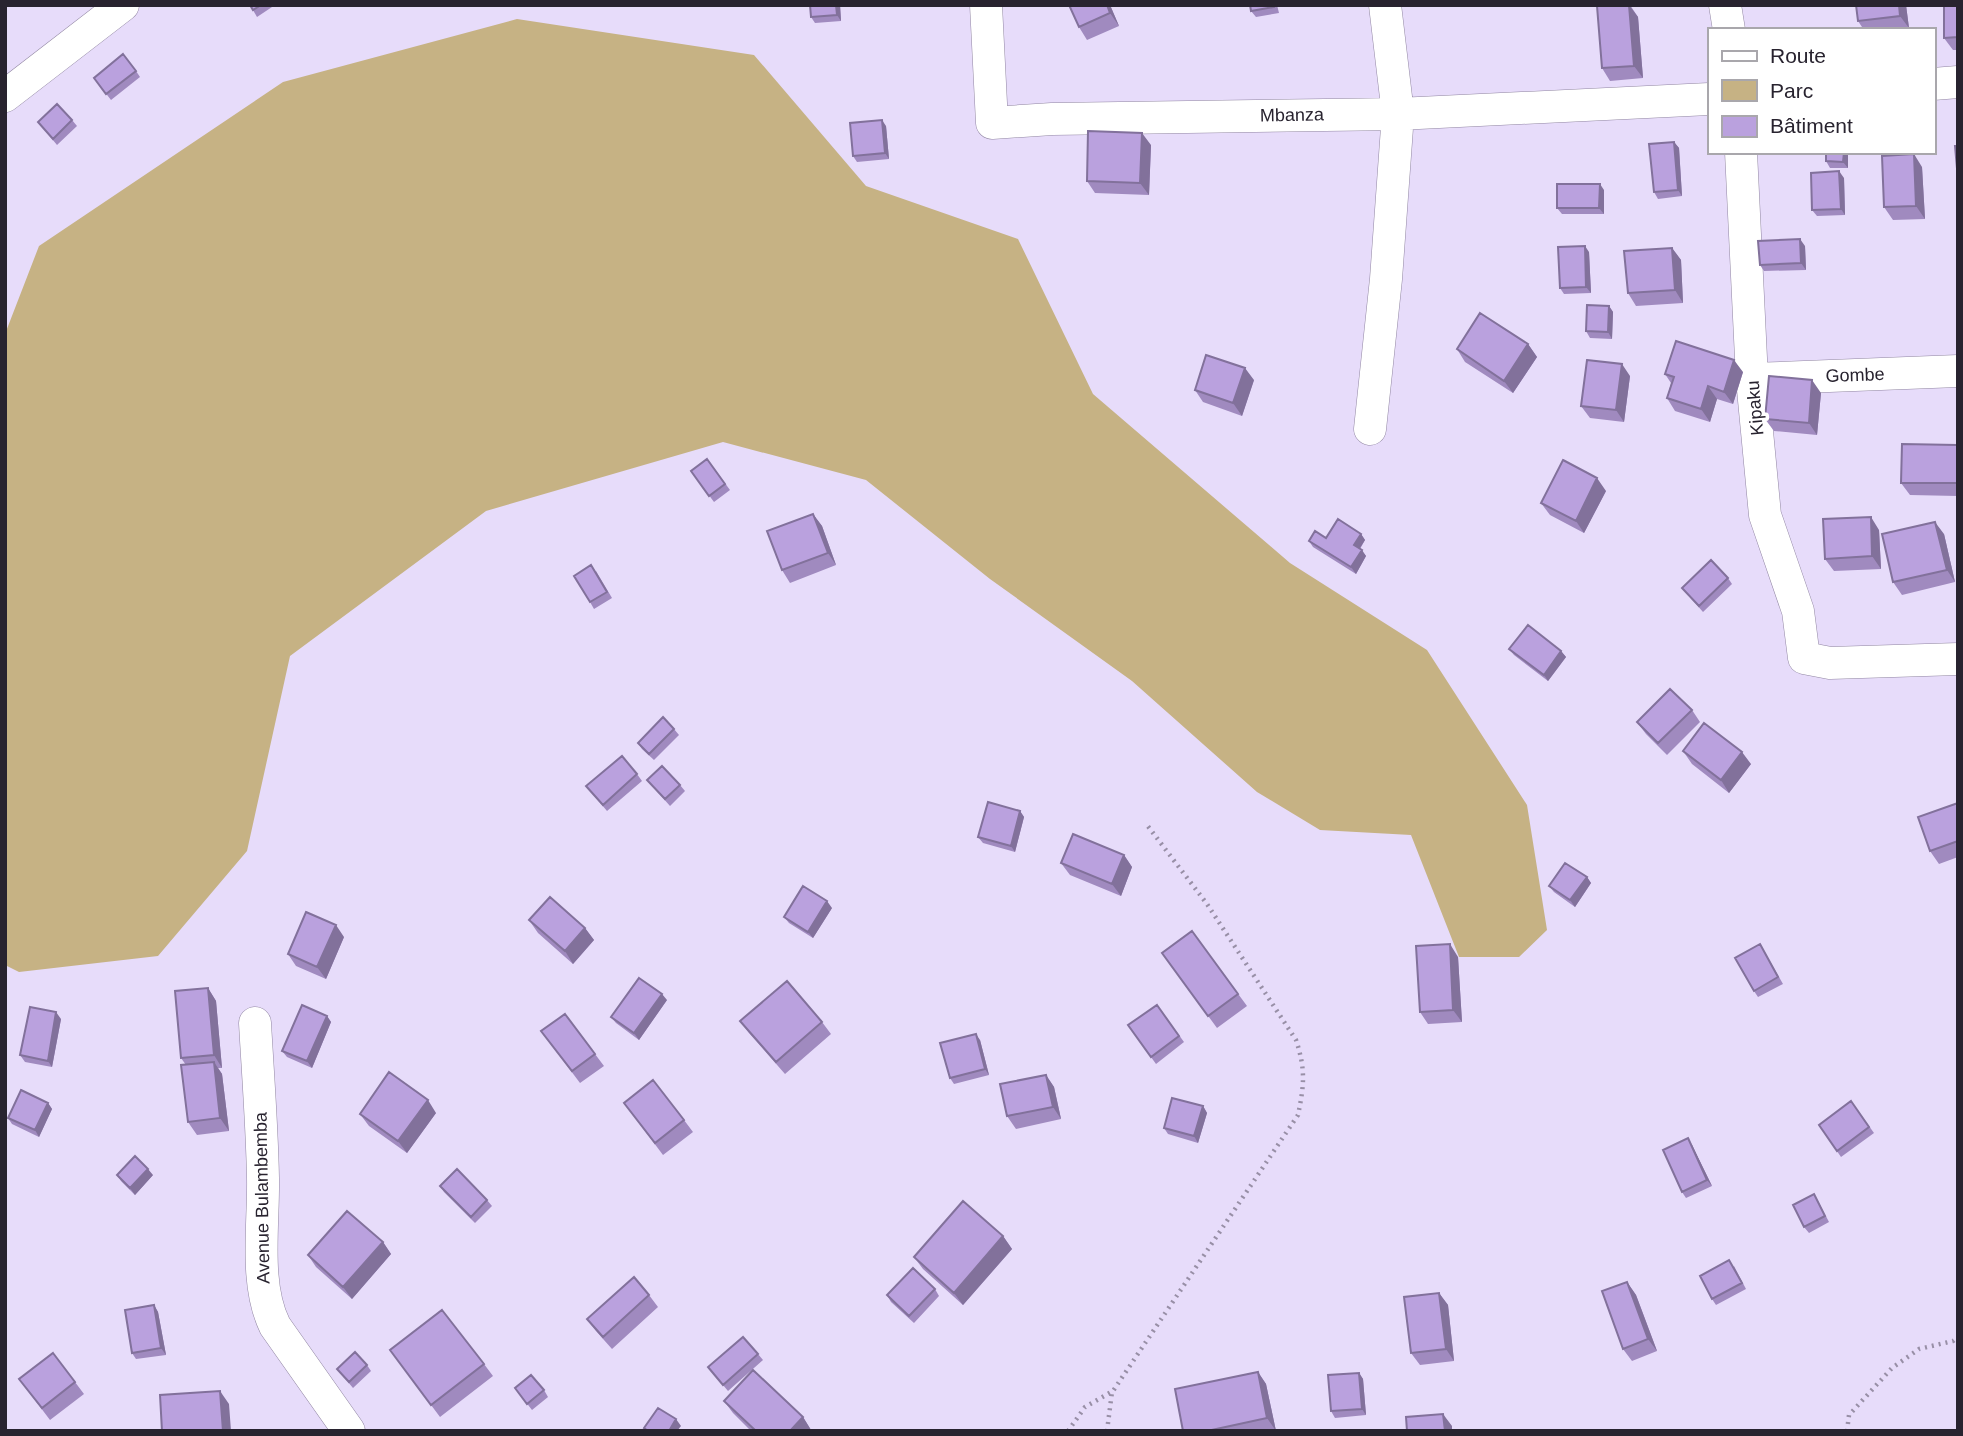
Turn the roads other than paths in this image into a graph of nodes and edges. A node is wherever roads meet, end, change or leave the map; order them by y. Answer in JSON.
{"nodes":[{"id":1,"x":123,"y":5,"type":"edge"},
{"id":2,"x":986,"y":5,"type":"edge"},
{"id":3,"x":1385,"y":5,"type":"edge"},
{"id":4,"x":1725,"y":5,"type":"edge"},
{"id":5,"x":1728,"y":28,"type":"edge"},
{"id":6,"x":1958,"y":82,"type":"edge"},
{"id":7,"x":1935,"y":84,"type":"edge"},
{"id":8,"x":5,"y":96,"type":"edge"},
{"id":9,"x":1708,"y":99,"type":"edge"},
{"id":10,"x":1398,"y":114,"type":"junction"},
{"id":11,"x":1741,"y":154,"type":"edge"},
{"id":12,"x":1958,"y":371,"type":"edge"},
{"id":13,"x":1752,"y":379,"type":"junction"},
{"id":14,"x":1370,"y":429,"type":"dead end"},
{"id":15,"x":1958,"y":659,"type":"edge"},
{"id":16,"x":255,"y":1023,"type":"dead end"},
{"id":17,"x":349,"y":1431,"type":"edge"}],
"edges":[{"from":1,"to":8,"type":"street"},
{"from":2,"to":10,"type":"street","name":"Mbanza"},
{"from":3,"to":10,"type":"street"},
{"from":4,"to":5,"type":"street"},
{"from":6,"to":7,"type":"street"},
{"from":9,"to":10,"type":"street","name":"Mbanza"},
{"from":10,"to":14,"type":"street"},
{"from":11,"to":13,"type":"street","name":"Kipaku"},
{"from":12,"to":13,"type":"street","name":"Gombe"},
{"from":13,"to":15,"type":"street","name":"Kipaku"},
{"from":16,"to":17,"type":"street","name":"Avenue Bulambemba"}]}
